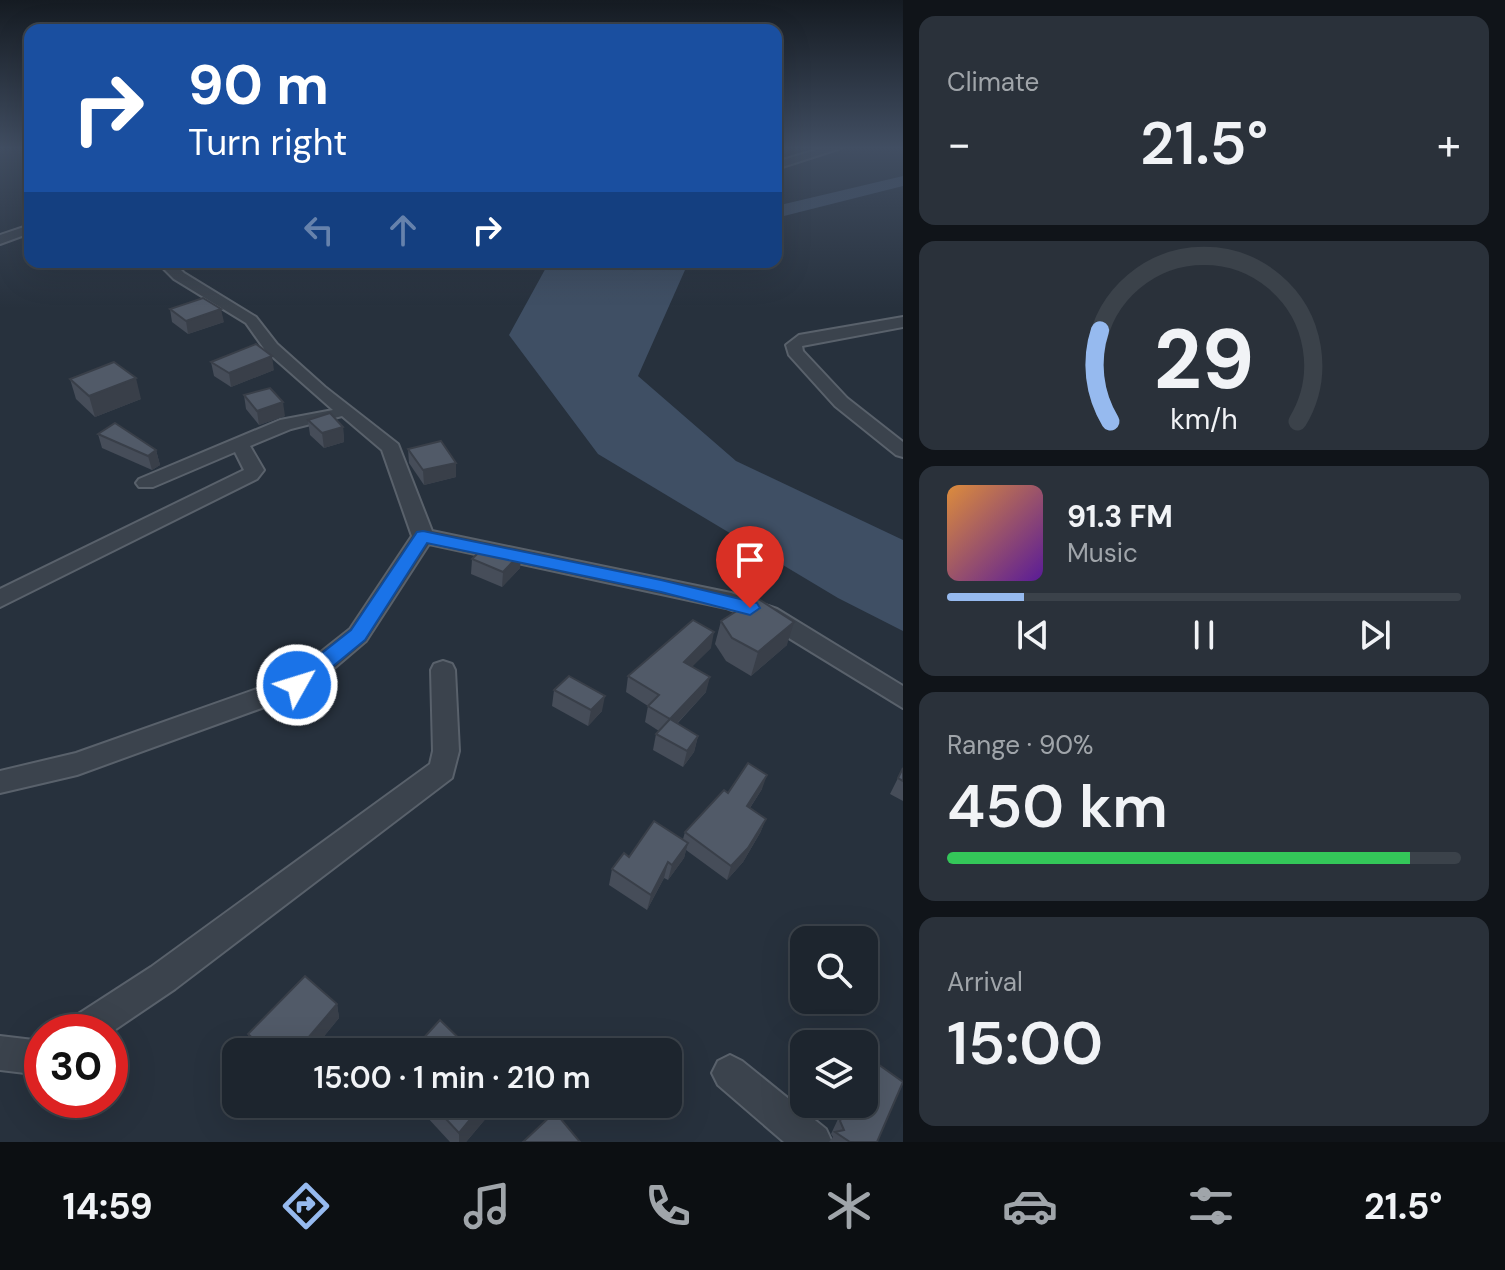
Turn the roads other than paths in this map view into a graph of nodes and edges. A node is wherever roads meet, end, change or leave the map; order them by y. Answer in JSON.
{"nodes":[{"id":1,"x":24,"y":231,"type":"edge"},
{"id":2,"x":0,"y":240,"type":"edge"},
{"id":3,"x":170,"y":268,"type":"edge"},
{"id":4,"x":903,"y":322,"type":"edge"},
{"id":5,"x":347,"y":412,"type":"junction"},
{"id":6,"x":239,"y":442,"type":"junction"},
{"id":7,"x":903,"y":451,"type":"edge"},
{"id":8,"x":146,"y":483,"type":"dead end"},
{"id":9,"x":423,"y":536,"type":"junction"},
{"id":10,"x":0,"y":599,"type":"edge"},
{"id":11,"x":443,"y":670,"type":"dead end"},
{"id":12,"x":903,"y":698,"type":"edge"},
{"id":13,"x":0,"y":782,"type":"edge"},
{"id":14,"x":108,"y":1014,"type":"edge"},
{"id":15,"x":0,"y":1053,"type":"edge"},
{"id":16,"x":24,"y":1056,"type":"edge"},
{"id":17,"x":730,"y":1073,"type":"dead end"},
{"id":18,"x":813,"y":1142,"type":"edge"}],
"edges":[{"from":1,"to":2,"type":"street"},
{"from":3,"to":5,"type":"street"},
{"from":4,"to":7,"type":"street"},
{"from":5,"to":6,"type":"street"},
{"from":5,"to":9,"type":"street"},
{"from":6,"to":8,"type":"street"},
{"from":6,"to":10,"type":"street"},
{"from":9,"to":12,"type":"street"},
{"from":9,"to":13,"type":"street"},
{"from":11,"to":14,"type":"street"},
{"from":15,"to":16,"type":"street"},
{"from":17,"to":18,"type":"street"}]}
